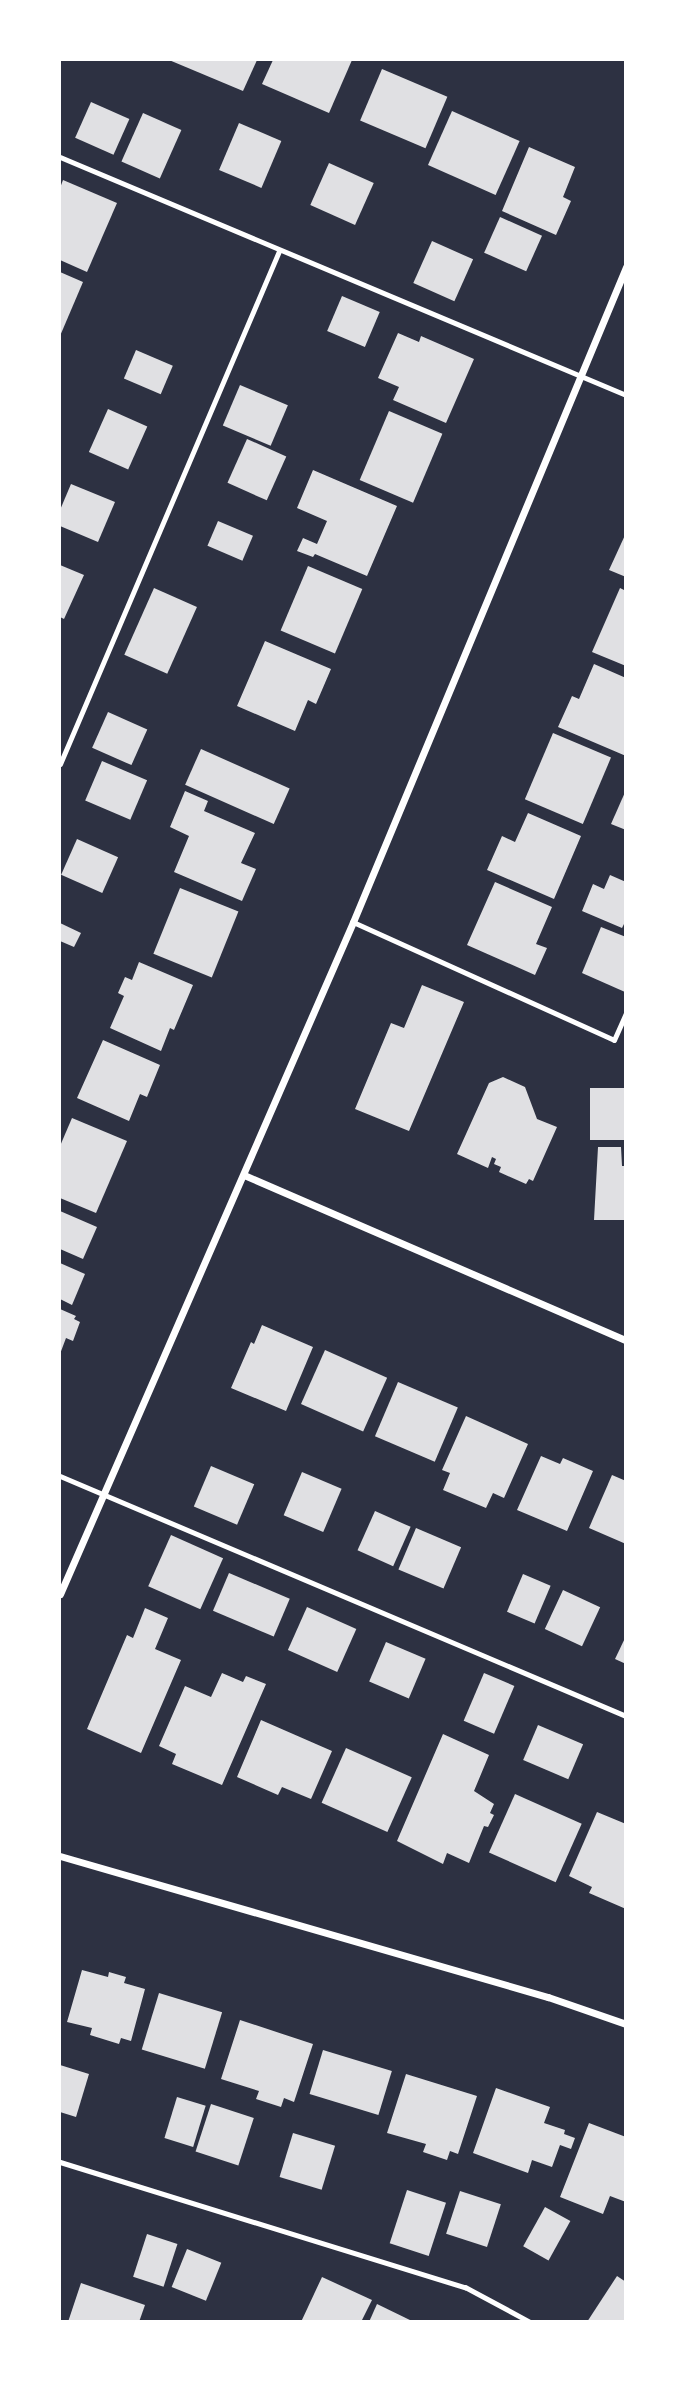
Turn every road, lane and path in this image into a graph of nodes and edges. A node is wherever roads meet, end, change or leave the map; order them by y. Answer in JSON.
{"nodes":[{"id":1,"x":60,"y":157,"type":"edge"},
{"id":2,"x":279,"y":251,"type":"junction"},
{"id":3,"x":625,"y":267,"type":"edge"},
{"id":4,"x":579,"y":374,"type":"junction"},
{"id":5,"x":625,"y":395,"type":"edge"},
{"id":6,"x":60,"y":764,"type":"edge"},
{"id":7,"x":353,"y":922,"type":"junction"},
{"id":8,"x":625,"y":1013,"type":"edge"},
{"id":9,"x":244,"y":1175,"type":"junction"},
{"id":10,"x":625,"y":1340,"type":"edge"},
{"id":11,"x":60,"y":1476,"type":"edge"},
{"id":12,"x":105,"y":1495,"type":"junction"},
{"id":13,"x":60,"y":1594,"type":"edge"},
{"id":14,"x":625,"y":1716,"type":"edge"},
{"id":15,"x":60,"y":1856,"type":"edge"},
{"id":16,"x":625,"y":2024,"type":"edge"},
{"id":17,"x":60,"y":2162,"type":"edge"},
{"id":18,"x":530,"y":2322,"type":"edge"}],
"edges":[{"from":1,"to":2,"type":"lane"},
{"from":2,"to":4,"type":"lane"},
{"from":2,"to":6,"type":"lane"},
{"from":3,"to":4,"type":"street"},
{"from":4,"to":5,"type":"lane"},
{"from":4,"to":7,"type":"street"},
{"from":7,"to":8,"type":"lane"},
{"from":7,"to":9,"type":"street"},
{"from":9,"to":10,"type":"street"},
{"from":9,"to":12,"type":"street"},
{"from":11,"to":12,"type":"lane"},
{"from":12,"to":13,"type":"street"},
{"from":12,"to":14,"type":"lane"},
{"from":15,"to":16,"type":"street"},
{"from":17,"to":18,"type":"lane"}]}
